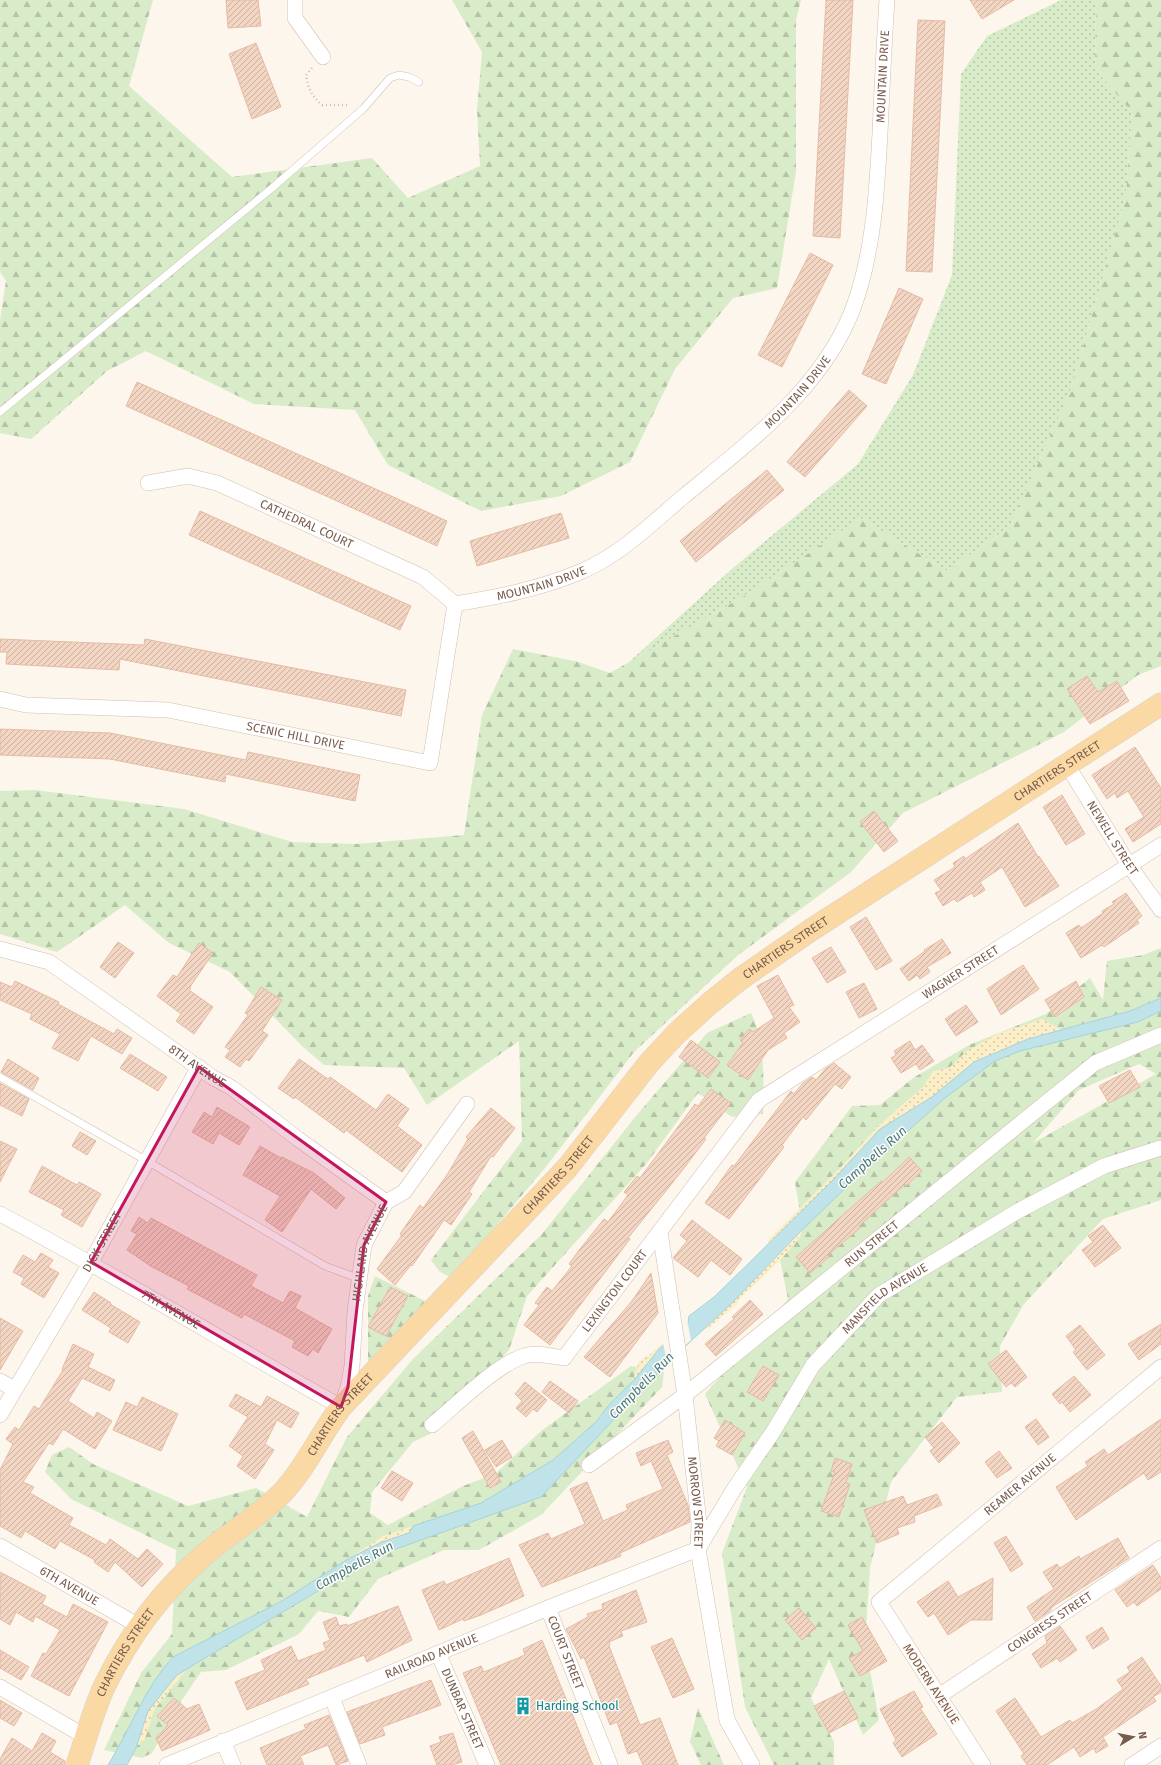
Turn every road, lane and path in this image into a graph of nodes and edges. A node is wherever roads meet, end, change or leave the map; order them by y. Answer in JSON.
{"nodes":[{"id":1,"x":295,"y":0,"type":"edge"},
{"id":2,"x":887,"y":0,"type":"edge"},
{"id":3,"x":323,"y":57,"type":"joint"},
{"id":4,"x":419,"y":82,"type":"dead end"},
{"id":5,"x":370,"y":101,"type":"junction"},
{"id":6,"x":0,"y":412,"type":"edge"},
{"id":7,"x":148,"y":483,"type":"dead end"},
{"id":8,"x":455,"y":604,"type":"junction"},
{"id":9,"x":0,"y":699,"type":"edge"},
{"id":10,"x":1161,"y":704,"type":"edge"},
{"id":11,"x":1067,"y":765,"type":"junction"},
{"id":12,"x":1161,"y":845,"type":"edge"},
{"id":13,"x":1129,"y":865,"type":"junction"},
{"id":14,"x":1161,"y":910,"type":"edge"},
{"id":15,"x":0,"y":949,"type":"edge"},
{"id":16,"x":1161,"y":1035,"type":"edge"},
{"id":17,"x":199,"y":1067,"type":"junction"},
{"id":18,"x":0,"y":1077,"type":"edge"},
{"id":19,"x":759,"y":1100,"type":"joint"},
{"id":20,"x":467,"y":1104,"type":"dead end"},
{"id":21,"x":1161,"y":1148,"type":"edge"},
{"id":22,"x":147,"y":1161,"type":"junction"},
{"id":23,"x":386,"y":1202,"type":"junction"},
{"id":24,"x":0,"y":1214,"type":"edge"},
{"id":25,"x":660,"y":1232,"type":"junction"},
{"id":26,"x":91,"y":1262,"type":"junction"},
{"id":27,"x":360,"y":1279,"type":"junction"},
{"id":28,"x":1161,"y":1367,"type":"edge"},
{"id":29,"x":0,"y":1381,"type":"edge"},
{"id":30,"x":14,"y":1389,"type":"junction"},
{"id":31,"x":685,"y":1395,"type":"junction"},
{"id":32,"x":341,"y":1407,"type":"junction"},
{"id":33,"x":0,"y":1415,"type":"edge"},
{"id":34,"x":432,"y":1425,"type":"dead end"},
{"id":35,"x":589,"y":1465,"type":"dead end"},
{"id":36,"x":0,"y":1546,"type":"edge"},
{"id":37,"x":1161,"y":1548,"type":"edge"},
{"id":38,"x":698,"y":1549,"type":"junction"},
{"id":39,"x":879,"y":1602,"type":"joint"},
{"id":40,"x":548,"y":1608,"type":"junction"},
{"id":41,"x":139,"y":1626,"type":"junction"},
{"id":42,"x":438,"y":1653,"type":"junction"},
{"id":43,"x":0,"y":1687,"type":"edge"},
{"id":44,"x":939,"y":1696,"type":"junction"},
{"id":45,"x":332,"y":1698,"type":"junction"},
{"id":46,"x":86,"y":1737,"type":"junction"},
{"id":47,"x":223,"y":1741,"type":"junction"},
{"id":48,"x":1161,"y":1746,"type":"edge"},
{"id":49,"x":77,"y":1765,"type":"edge"},
{"id":50,"x":167,"y":1765,"type":"edge"},
{"id":51,"x":233,"y":1765,"type":"edge"},
{"id":52,"x":359,"y":1765,"type":"edge"},
{"id":53,"x":487,"y":1765,"type":"edge"},
{"id":54,"x":610,"y":1765,"type":"edge"},
{"id":55,"x":752,"y":1765,"type":"edge"},
{"id":56,"x":983,"y":1765,"type":"edge"},
{"id":57,"x":1132,"y":1765,"type":"edge"}],
"edges":[{"from":1,"to":3,"type":"street"},
{"from":2,"to":8,"type":"street","name":"MOUNTAIN DRIVE"},
{"from":3,"to":5,"type":"path"},
{"from":4,"to":5,"type":"lane"},
{"from":5,"to":6,"type":"lane"},
{"from":7,"to":8,"type":"street","name":"CATHEDRAL COURT"},
{"from":8,"to":9,"type":"street","name":"SCENIC HILL DRIVE"},
{"from":10,"to":11,"type":"main road","name":"CHARTIERS STREET"},
{"from":11,"to":13,"type":"street","name":"NEWELL STREET"},
{"from":11,"to":32,"type":"main road","name":"CHARTIERS STREET"},
{"from":12,"to":13,"type":"street","name":"WAGNER STREET"},
{"from":13,"to":14,"type":"street","name":"NEWELL STREET"},
{"from":13,"to":19,"type":"street","name":"WAGNER STREET"},
{"from":15,"to":17,"type":"street","name":"8TH AVENUE"},
{"from":16,"to":31,"type":"street","name":"RUN STREET"},
{"from":17,"to":22,"type":"street","name":"DICK STREET"},
{"from":17,"to":23,"type":"street","name":"8TH AVENUE"},
{"from":18,"to":22,"type":"lane"},
{"from":19,"to":25,"type":"street","name":"LEXINGTON COURT"},
{"from":20,"to":23,"type":"street","name":"HIGHLAND AVENUE"},
{"from":21,"to":38,"type":"street","name":"MANSFIELD AVENUE"},
{"from":22,"to":26,"type":"street","name":"DICK STREET"},
{"from":22,"to":27,"type":"lane"},
{"from":23,"to":27,"type":"street","name":"HIGHLAND AVENUE"},
{"from":24,"to":26,"type":"street","name":"7TH AVENUE"},
{"from":25,"to":31,"type":"street","name":"MORROW STREET"},
{"from":25,"to":34,"type":"street","name":"LEXINGTON COURT"},
{"from":26,"to":30,"type":"street","name":"DICK STREET"},
{"from":26,"to":32,"type":"street","name":"7TH AVENUE"},
{"from":27,"to":32,"type":"street","name":"HIGHLAND AVENUE"},
{"from":28,"to":39,"type":"street","name":"REAMER AVENUE"},
{"from":29,"to":30,"type":"street"},
{"from":30,"to":33,"type":"street","name":"DICK STREET"},
{"from":31,"to":35,"type":"street","name":"RUN STREET"},
{"from":31,"to":38,"type":"street","name":"MORROW STREET"},
{"from":32,"to":41,"type":"main road","name":"CHARTIERS STREET"},
{"from":36,"to":41,"type":"street","name":"6TH AVENUE"},
{"from":37,"to":44,"type":"street","name":"CONGRESS STREET"},
{"from":38,"to":40,"type":"street","name":"RAILROAD AVENUE"},
{"from":38,"to":55,"type":"street","name":"MORROW STREET"},
{"from":39,"to":44,"type":"street","name":"MODERN AVENUE"},
{"from":40,"to":42,"type":"street","name":"RAILROAD AVENUE"},
{"from":40,"to":54,"type":"street","name":"COURT STREET"},
{"from":41,"to":46,"type":"main road","name":"CHARTIERS STREET"},
{"from":42,"to":45,"type":"street","name":"RAILROAD AVENUE"},
{"from":42,"to":53,"type":"street","name":"DUNBAR STREET"},
{"from":43,"to":46,"type":"street"},
{"from":44,"to":56,"type":"street","name":"MODERN AVENUE"},
{"from":45,"to":47,"type":"street","name":"RAILROAD AVENUE"},
{"from":45,"to":52,"type":"street"},
{"from":46,"to":49,"type":"main road","name":"CHARTIERS STREET"},
{"from":47,"to":50,"type":"street","name":"RAILROAD AVENUE"},
{"from":47,"to":51,"type":"street"},
{"from":48,"to":57,"type":"street"}]}
